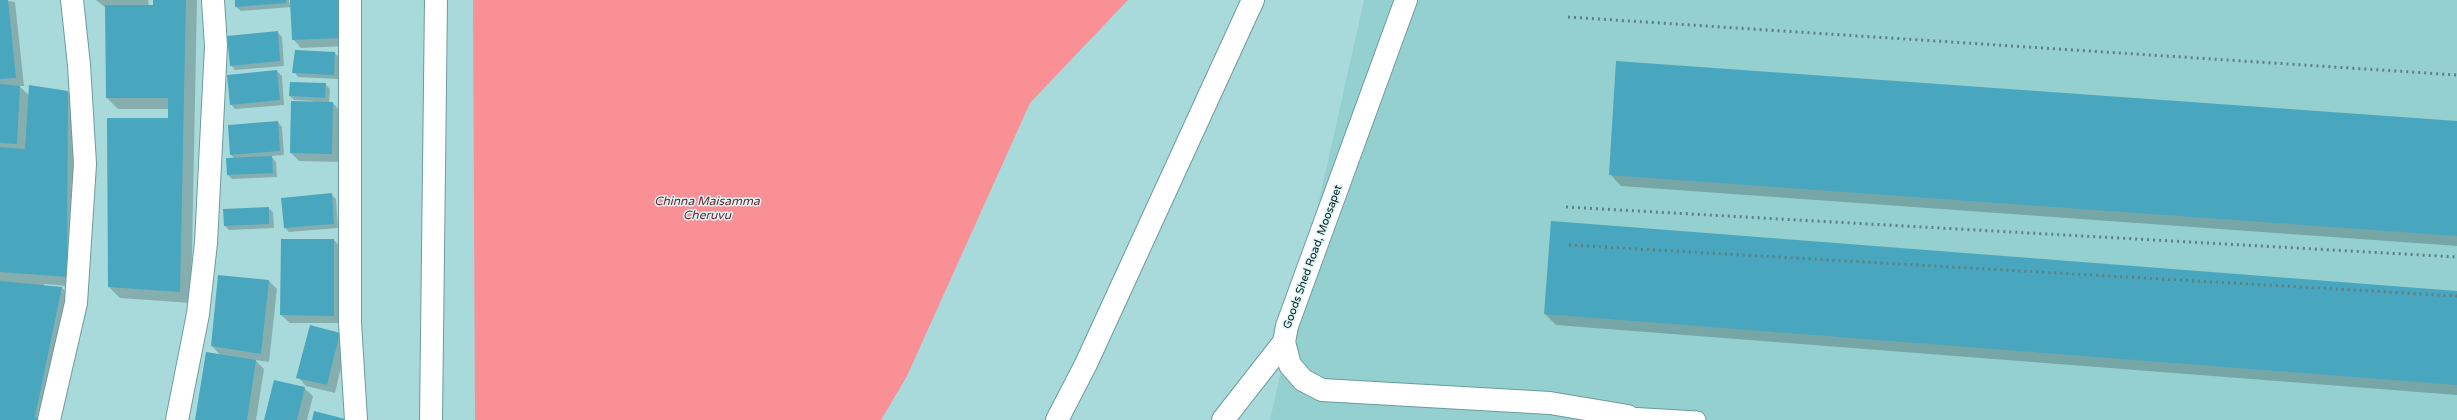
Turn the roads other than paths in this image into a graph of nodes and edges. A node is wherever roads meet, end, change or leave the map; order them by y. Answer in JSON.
{"nodes":[{"id":1,"x":72,"y":0,"type":"edge"},
{"id":2,"x":213,"y":0,"type":"edge"},
{"id":3,"x":350,"y":0,"type":"edge"},
{"id":4,"x":436,"y":0,"type":"edge"},
{"id":5,"x":1253,"y":0,"type":"edge"},
{"id":6,"x":1406,"y":0,"type":"edge"},
{"id":7,"x":1284,"y":342,"type":"junction"},
{"id":8,"x":1628,"y":418,"type":"edge"},
{"id":9,"x":49,"y":420,"type":"edge"},
{"id":10,"x":177,"y":420,"type":"edge"},
{"id":11,"x":356,"y":420,"type":"edge"},
{"id":12,"x":431,"y":420,"type":"edge"},
{"id":13,"x":1057,"y":420,"type":"edge"},
{"id":14,"x":1223,"y":420,"type":"edge"},
{"id":15,"x":1697,"y":420,"type":"edge"}],
"edges":[{"from":1,"to":9,"type":"street"},
{"from":2,"to":10,"type":"street"},
{"from":3,"to":11,"type":"street"},
{"from":4,"to":12,"type":"street"},
{"from":5,"to":13,"type":"street"},
{"from":6,"to":7,"type":"street","name":"Goods Shed Road, Moosapet"},
{"from":7,"to":8,"type":"street","name":"Goods Shed Road, Moosapet"},
{"from":7,"to":14,"type":"street"},
{"from":8,"to":15,"type":"lane"}]}
